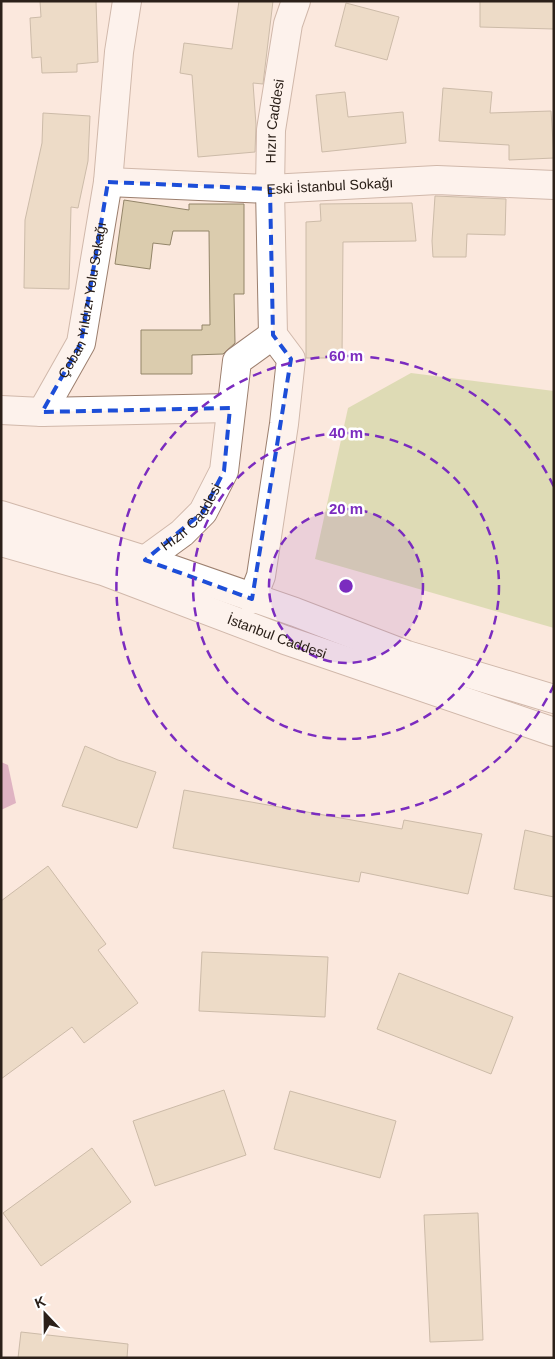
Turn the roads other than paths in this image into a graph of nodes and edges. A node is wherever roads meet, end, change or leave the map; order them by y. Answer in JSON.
{"nodes":[{"id":1,"x":127,"y":1,"type":"edge"},
{"id":2,"x":296,"y":1,"type":"edge"},
{"id":3,"x":108,"y":182,"type":"junction"},
{"id":4,"x":554,"y":185,"type":"edge"},
{"id":5,"x":270,"y":189,"type":"junction"},
{"id":6,"x":273,"y":335,"type":"junction"},
{"id":7,"x":230,"y":408,"type":"junction"},
{"id":8,"x":1,"y":410,"type":"edge"},
{"id":9,"x":42,"y":412,"type":"junction"},
{"id":10,"x":1,"y":515,"type":"edge"},
{"id":11,"x":1,"y":542,"type":"edge"},
{"id":12,"x":145,"y":560,"type":"junction"},
{"id":13,"x":248,"y":611,"type":"junction"},
{"id":14,"x":554,"y":700,"type":"edge"},
{"id":15,"x":554,"y":732,"type":"edge"}],
"edges":[{"from":1,"to":3,"type":"street","name":"Çoban Yıldızı Yolu Sokağı"},
{"from":2,"to":5,"type":"street","name":"Hızır Caddesi"},
{"from":3,"to":5,"type":"street","name":"Eski İstanbul Sokağı"},
{"from":3,"to":9,"type":"street","name":"Çoban Yıldızı Yolu Sokağı"},
{"from":4,"to":5,"type":"street","name":"Eski İstanbul Sokağı"},
{"from":5,"to":6,"type":"street","name":"Hızır Caddesi"},
{"from":6,"to":7,"type":"street","name":"Hızır Caddesi"},
{"from":6,"to":13,"type":"street"},
{"from":7,"to":9,"type":"street"},
{"from":7,"to":12,"type":"street","name":"Hızır Caddesi"},
{"from":8,"to":9,"type":"street"},
{"from":10,"to":12,"type":"street","name":"İstanbul Caddesi"},
{"from":11,"to":13,"type":"street","name":"İstanbul Caddesi"},
{"from":12,"to":13,"type":"street","name":"İstanbul Caddesi"},
{"from":13,"to":14,"type":"street","name":"İstanbul Caddesi"},
{"from":13,"to":15,"type":"street","name":"İstanbul Caddesi"}]}
